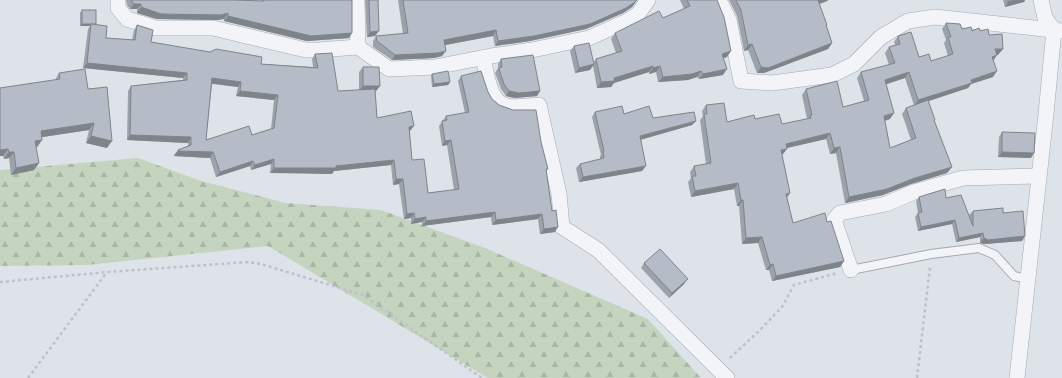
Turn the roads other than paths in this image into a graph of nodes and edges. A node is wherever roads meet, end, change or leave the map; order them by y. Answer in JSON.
{"nodes":[{"id":1,"x":118,"y":0,"type":"edge"},
{"id":2,"x":357,"y":0,"type":"edge"},
{"id":3,"x":648,"y":0,"type":"edge"},
{"id":4,"x":719,"y":0,"type":"edge"},
{"id":5,"x":1041,"y":0,"type":"edge"},
{"id":6,"x":1058,"y":30,"type":"edge"},
{"id":7,"x":358,"y":46,"type":"junction"},
{"id":8,"x":483,"y":58,"type":"junction"},
{"id":9,"x":1038,"y":176,"type":"junction"},
{"id":10,"x":851,"y":270,"type":"joint"},
{"id":11,"x":1027,"y":279,"type":"junction"},
{"id":12,"x":722,"y":374,"type":"edge"},
{"id":13,"x":1017,"y":378,"type":"edge"}],
"edges":[{"from":1,"to":7,"type":"street"},
{"from":2,"to":7,"type":"street"},
{"from":3,"to":8,"type":"street"},
{"from":4,"to":6,"type":"street"},
{"from":5,"to":6,"type":"street"},
{"from":6,"to":9,"type":"street"},
{"from":7,"to":8,"type":"street"},
{"from":8,"to":12,"type":"street"},
{"from":9,"to":10,"type":"street"},
{"from":9,"to":11,"type":"street"},
{"from":10,"to":11,"type":"lane"},
{"from":11,"to":13,"type":"street"}]}
